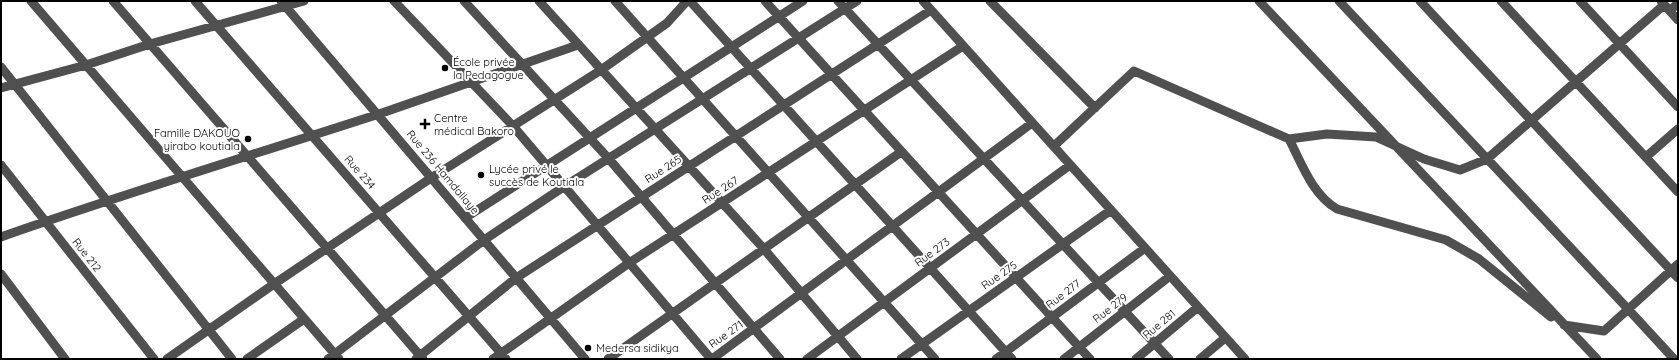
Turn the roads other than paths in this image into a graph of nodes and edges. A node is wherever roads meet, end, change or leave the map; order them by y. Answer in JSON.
{"nodes":[{"id":1,"x":31,"y":1,"type":"edge"},
{"id":2,"x":113,"y":1,"type":"edge"},
{"id":3,"x":195,"y":1,"type":"edge"},
{"id":4,"x":304,"y":1,"type":"edge"},
{"id":5,"x":394,"y":1,"type":"edge"},
{"id":6,"x":464,"y":1,"type":"edge"},
{"id":7,"x":539,"y":1,"type":"edge"},
{"id":8,"x":615,"y":1,"type":"edge"},
{"id":9,"x":688,"y":1,"type":"edge"},
{"id":10,"x":765,"y":1,"type":"edge"},
{"id":11,"x":803,"y":1,"type":"edge"},
{"id":12,"x":838,"y":1,"type":"edge"},
{"id":13,"x":857,"y":1,"type":"edge"},
{"id":14,"x":923,"y":1,"type":"edge"},
{"id":15,"x":990,"y":1,"type":"edge"},
{"id":16,"x":1259,"y":1,"type":"edge"},
{"id":17,"x":1420,"y":1,"type":"edge"},
{"id":18,"x":1580,"y":1,"type":"edge"},
{"id":19,"x":1505,"y":2,"type":"edge"},
{"id":20,"x":1345,"y":3,"type":"edge"},
{"id":21,"x":1678,"y":3,"type":"edge"},
{"id":22,"x":284,"y":4,"type":"edge"},
{"id":23,"x":1665,"y":6,"type":"edge"},
{"id":24,"x":846,"y":9,"type":"junction"},
{"id":25,"x":931,"y":10,"type":"junction"},
{"id":26,"x":779,"y":16,"type":"junction"},
{"id":27,"x":1678,"y":20,"type":"edge"},
{"id":28,"x":217,"y":26,"type":"junction"},
{"id":29,"x":647,"y":37,"type":"junction"},
{"id":30,"x":799,"y":39,"type":"junction"},
{"id":31,"x":1620,"y":43,"type":"junction"},
{"id":32,"x":150,"y":44,"type":"junction"},
{"id":33,"x":578,"y":44,"type":"junction"},
{"id":34,"x":878,"y":44,"type":"junction"},
{"id":35,"x":963,"y":46,"type":"junction"},
{"id":36,"x":731,"y":47,"type":"junction"},
{"id":37,"x":522,"y":64,"type":"junction"},
{"id":38,"x":86,"y":66,"type":"junction"},
{"id":39,"x":1,"y":67,"type":"edge"},
{"id":40,"x":751,"y":69,"type":"junction"},
{"id":41,"x":601,"y":70,"type":"junction"},
{"id":42,"x":832,"y":74,"type":"junction"},
{"id":43,"x":684,"y":78,"type":"junction"},
{"id":44,"x":911,"y":80,"type":"junction"},
{"id":45,"x":1576,"y":81,"type":"junction"},
{"id":46,"x":472,"y":82,"type":"junction"},
{"id":47,"x":15,"y":84,"type":"junction"},
{"id":48,"x":1,"y":88,"type":"edge"},
{"id":49,"x":554,"y":99,"type":"junction"},
{"id":50,"x":703,"y":99,"type":"junction"},
{"id":51,"x":784,"y":105,"type":"junction"},
{"id":52,"x":1678,"y":107,"type":"edge"},
{"id":53,"x":636,"y":108,"type":"junction"},
{"id":54,"x":1095,"y":108,"type":"junction"},
{"id":55,"x":864,"y":110,"type":"junction"},
{"id":56,"x":377,"y":114,"type":"junction"},
{"id":57,"x":1531,"y":120,"type":"junction"},
{"id":58,"x":1032,"y":123,"type":"junction"},
{"id":59,"x":513,"y":126,"type":"junction"},
{"id":60,"x":655,"y":129,"type":"junction"},
{"id":61,"x":1678,"y":129,"type":"edge"},
{"id":62,"x":311,"y":135,"type":"junction"},
{"id":63,"x":736,"y":136,"type":"junction"},
{"id":64,"x":590,"y":138,"type":"junction"},
{"id":65,"x":1289,"y":139,"type":"junction"},
{"id":66,"x":816,"y":142,"type":"junction"},
{"id":67,"x":1054,"y":146,"type":"junction"},
{"id":68,"x":1396,"y":147,"type":"junction"},
{"id":69,"x":902,"y":152,"type":"junction"},
{"id":70,"x":247,"y":156,"type":"junction"},
{"id":71,"x":983,"y":158,"type":"junction"},
{"id":72,"x":1646,"y":158,"type":"junction"},
{"id":73,"x":609,"y":159,"type":"junction"},
{"id":74,"x":1487,"y":159,"type":"junction"},
{"id":75,"x":1,"y":165,"type":"edge"},
{"id":76,"x":547,"y":165,"type":"junction"},
{"id":77,"x":1070,"y":165,"type":"junction"},
{"id":78,"x":689,"y":166,"type":"junction"},
{"id":79,"x":768,"y":173,"type":"junction"},
{"id":80,"x":182,"y":177,"type":"junction"},
{"id":81,"x":431,"y":178,"type":"junction"},
{"id":82,"x":855,"y":185,"type":"junction"},
{"id":83,"x":565,"y":186,"type":"junction"},
{"id":84,"x":938,"y":192,"type":"junction"},
{"id":85,"x":1678,"y":192,"type":"edge"},
{"id":86,"x":642,"y":197,"type":"junction"},
{"id":87,"x":106,"y":201,"type":"junction"},
{"id":88,"x":1022,"y":201,"type":"junction"},
{"id":89,"x":722,"y":202,"type":"junction"},
{"id":90,"x":1111,"y":210,"type":"junction"},
{"id":91,"x":380,"y":213,"type":"junction"},
{"id":92,"x":465,"y":218,"type":"junction"},
{"id":93,"x":808,"y":218,"type":"junction"},
{"id":94,"x":46,"y":222,"type":"junction"},
{"id":95,"x":598,"y":225,"type":"junction"},
{"id":96,"x":892,"y":226,"type":"junction"},
{"id":97,"x":674,"y":234,"type":"junction"},
{"id":98,"x":976,"y":235,"type":"junction"},
{"id":99,"x":1,"y":237,"type":"edge"},
{"id":100,"x":484,"y":240,"type":"junction"},
{"id":101,"x":1062,"y":244,"type":"junction"},
{"id":102,"x":1145,"y":248,"type":"junction"},
{"id":103,"x":328,"y":249,"type":"junction"},
{"id":104,"x":764,"y":249,"type":"junction"},
{"id":105,"x":846,"y":260,"type":"junction"},
{"id":106,"x":629,"y":263,"type":"junction"},
{"id":107,"x":1674,"y":267,"type":"edge"},
{"id":108,"x":930,"y":268,"type":"junction"},
{"id":109,"x":1,"y":274,"type":"edge"},
{"id":110,"x":1170,"y":276,"type":"junction"},
{"id":111,"x":435,"y":277,"type":"junction"},
{"id":112,"x":516,"y":278,"type":"junction"},
{"id":113,"x":1015,"y":278,"type":"junction"},
{"id":114,"x":1678,"y":278,"type":"edge"},
{"id":115,"x":715,"y":283,"type":"junction"},
{"id":116,"x":1098,"y":283,"type":"junction"},
{"id":117,"x":274,"y":284,"type":"junction"},
{"id":118,"x":802,"y":293,"type":"junction"},
{"id":119,"x":884,"y":303,"type":"junction"},
{"id":120,"x":1198,"y":307,"type":"junction"},
{"id":121,"x":1628,"y":308,"type":"junction"},
{"id":122,"x":969,"y":311,"type":"junction"},
{"id":123,"x":1125,"y":312,"type":"junction"},
{"id":124,"x":672,"y":313,"type":"junction"},
{"id":125,"x":385,"y":315,"type":"junction"},
{"id":126,"x":469,"y":316,"type":"junction"},
{"id":127,"x":550,"y":318,"type":"junction"},
{"id":128,"x":1051,"y":318,"type":"junction"},
{"id":129,"x":304,"y":319,"type":"junction"},
{"id":130,"x":1565,"y":325,"type":"junction"},
{"id":131,"x":754,"y":329,"type":"junction"},
{"id":132,"x":208,"y":330,"type":"junction"},
{"id":133,"x":838,"y":336,"type":"junction"},
{"id":134,"x":1226,"y":338,"type":"junction"},
{"id":135,"x":921,"y":344,"type":"junction"},
{"id":136,"x":1154,"y":344,"type":"junction"},
{"id":137,"x":1079,"y":348,"type":"junction"},
{"id":138,"x":1006,"y":352,"type":"junction"},
{"id":139,"x":334,"y":357,"type":"edge"},
{"id":140,"x":500,"y":357,"type":"edge"},
{"id":141,"x":420,"y":358,"type":"edge"},
{"id":142,"x":65,"y":359,"type":"edge"},
{"id":143,"x":154,"y":359,"type":"edge"},
{"id":144,"x":167,"y":359,"type":"edge"},
{"id":145,"x":232,"y":359,"type":"edge"},
{"id":146,"x":247,"y":359,"type":"edge"},
{"id":147,"x":585,"y":359,"type":"edge"},
{"id":148,"x":608,"y":359,"type":"edge"},
{"id":149,"x":711,"y":359,"type":"edge"},
{"id":150,"x":780,"y":359,"type":"edge"},
{"id":151,"x":808,"y":359,"type":"edge"},
{"id":152,"x":857,"y":359,"type":"edge"},
{"id":153,"x":901,"y":359,"type":"edge"},
{"id":154,"x":935,"y":359,"type":"edge"},
{"id":155,"x":996,"y":359,"type":"edge"},
{"id":156,"x":1012,"y":359,"type":"edge"},
{"id":157,"x":1064,"y":359,"type":"edge"},
{"id":158,"x":1090,"y":359,"type":"edge"},
{"id":159,"x":1136,"y":359,"type":"edge"},
{"id":160,"x":1168,"y":359,"type":"edge"},
{"id":161,"x":1200,"y":359,"type":"edge"},
{"id":162,"x":1245,"y":359,"type":"edge"},
{"id":163,"x":1597,"y":359,"type":"edge"},
{"id":164,"x":1674,"y":359,"type":"edge"}],
"edges":[{"from":1,"to":38,"type":"street"},
{"from":2,"to":32,"type":"street"},
{"from":3,"to":28,"type":"street","name":"Rue 234"},
{"from":4,"to":22,"type":"street"},
{"from":5,"to":46,"type":"street"},
{"from":6,"to":37,"type":"street"},
{"from":7,"to":33,"type":"street"},
{"from":8,"to":29,"type":"street"},
{"from":9,"to":29,"type":"street"},
{"from":9,"to":36,"type":"street"},
{"from":10,"to":26,"type":"street"},
{"from":11,"to":26,"type":"street"},
{"from":12,"to":24,"type":"street"},
{"from":13,"to":24,"type":"street"},
{"from":14,"to":25,"type":"street"},
{"from":15,"to":54,"type":"street"},
{"from":16,"to":68,"type":"street"},
{"from":17,"to":57,"type":"street"},
{"from":18,"to":31,"type":"street"},
{"from":19,"to":45,"type":"street"},
{"from":20,"to":74,"type":"street"},
{"from":21,"to":23,"type":"street"},
{"from":22,"to":28,"type":"street"},
{"from":22,"to":56,"type":"street","name":"Rue 236 Hamdallaye"},
{"from":23,"to":27,"type":"street"},
{"from":23,"to":31,"type":"street"},
{"from":24,"to":30,"type":"street"},
{"from":24,"to":34,"type":"street"},
{"from":25,"to":34,"type":"street","name":"Rue 265"},
{"from":25,"to":35,"type":"street"},
{"from":26,"to":30,"type":"street"},
{"from":26,"to":36,"type":"street"},
{"from":28,"to":32,"type":"street"},
{"from":28,"to":62,"type":"street","name":"Rue 234"},
{"from":29,"to":41,"type":"street"},
{"from":29,"to":43,"type":"street"},
{"from":30,"to":40,"type":"street"},
{"from":30,"to":42,"type":"street"},
{"from":31,"to":45,"type":"street"},
{"from":31,"to":52,"type":"street"},
{"from":32,"to":38,"type":"street"},
{"from":32,"to":70,"type":"street"},
{"from":33,"to":37,"type":"street"},
{"from":33,"to":41,"type":"street"},
{"from":34,"to":42,"type":"street","name":"Rue 265"},
{"from":34,"to":44,"type":"street"},
{"from":35,"to":44,"type":"street","name":"Rue 267"},
{"from":35,"to":58,"type":"street"},
{"from":36,"to":40,"type":"street"},
{"from":36,"to":43,"type":"street"},
{"from":37,"to":46,"type":"street"},
{"from":37,"to":49,"type":"street"},
{"from":38,"to":47,"type":"street"},
{"from":38,"to":80,"type":"street"},
{"from":39,"to":47,"type":"street"},
{"from":40,"to":50,"type":"street"},
{"from":40,"to":51,"type":"street"},
{"from":41,"to":49,"type":"street"},
{"from":41,"to":53,"type":"street"},
{"from":42,"to":51,"type":"street","name":"Rue 265"},
{"from":42,"to":55,"type":"street"},
{"from":43,"to":50,"type":"street"},
{"from":43,"to":53,"type":"street"},
{"from":44,"to":55,"type":"street","name":"Rue 267"},
{"from":44,"to":71,"type":"street"},
{"from":45,"to":57,"type":"street"},
{"from":45,"to":72,"type":"street"},
{"from":46,"to":56,"type":"street"},
{"from":46,"to":59,"type":"street"},
{"from":47,"to":48,"type":"street"},
{"from":47,"to":87,"type":"street"},
{"from":49,"to":59,"type":"street"},
{"from":49,"to":64,"type":"street"},
{"from":50,"to":60,"type":"street"},
{"from":50,"to":63,"type":"street"},
{"from":51,"to":63,"type":"street","name":"Rue 265"},
{"from":51,"to":66,"type":"street"},
{"from":53,"to":60,"type":"street"},
{"from":53,"to":64,"type":"street"},
{"from":54,"to":65,"type":"street"},
{"from":54,"to":67,"type":"street"},
{"from":55,"to":66,"type":"street","name":"Rue 267"},
{"from":55,"to":69,"type":"street"},
{"from":56,"to":62,"type":"street"},
{"from":56,"to":81,"type":"street","name":"Rue 236 Hamdallaye"},
{"from":57,"to":74,"type":"street"},
{"from":57,"to":107,"type":"street"},
{"from":58,"to":67,"type":"street"},
{"from":58,"to":71,"type":"street","name":"Rue 271"},
{"from":59,"to":76,"type":"street"},
{"from":59,"to":81,"type":"street"},
{"from":60,"to":73,"type":"street"},
{"from":60,"to":78,"type":"street"},
{"from":61,"to":72,"type":"street"},
{"from":62,"to":70,"type":"street"},
{"from":62,"to":91,"type":"street","name":"Rue 234"},
{"from":63,"to":78,"type":"street","name":"Rue 265"},
{"from":63,"to":79,"type":"street"},
{"from":64,"to":73,"type":"street"},
{"from":64,"to":76,"type":"street"},
{"from":65,"to":68,"type":"street"},
{"from":65,"to":130,"type":"street"},
{"from":66,"to":79,"type":"street","name":"Rue 267"},
{"from":66,"to":82,"type":"street"},
{"from":67,"to":77,"type":"street"},
{"from":68,"to":74,"type":"street"},
{"from":68,"to":130,"type":"street"},
{"from":69,"to":82,"type":"street"},
{"from":69,"to":84,"type":"street"},
{"from":70,"to":80,"type":"street"},
{"from":70,"to":103,"type":"street"},
{"from":71,"to":84,"type":"street","name":"Rue 271"},
{"from":71,"to":88,"type":"street"},
{"from":72,"to":85,"type":"street"},
{"from":73,"to":83,"type":"street"},
{"from":73,"to":86,"type":"street"},
{"from":74,"to":121,"type":"street"},
{"from":75,"to":94,"type":"street","name":"Rue 212"},
{"from":76,"to":83,"type":"street"},
{"from":76,"to":92,"type":"street"},
{"from":77,"to":88,"type":"street","name":"Rue 273"},
{"from":77,"to":90,"type":"street"},
{"from":78,"to":86,"type":"street","name":"Rue 265"},
{"from":78,"to":89,"type":"street"},
{"from":79,"to":89,"type":"street","name":"Rue 267"},
{"from":79,"to":93,"type":"street"},
{"from":80,"to":87,"type":"street"},
{"from":80,"to":117,"type":"street"},
{"from":81,"to":91,"type":"street"},
{"from":81,"to":92,"type":"street","name":"Rue 236 Hamdallaye"},
{"from":82,"to":93,"type":"street"},
{"from":82,"to":96,"type":"street"},
{"from":83,"to":95,"type":"street"},
{"from":83,"to":100,"type":"street"},
{"from":84,"to":96,"type":"street","name":"Rue 271"},
{"from":84,"to":98,"type":"street"},
{"from":86,"to":95,"type":"street","name":"Rue 265"},
{"from":86,"to":97,"type":"street"},
{"from":87,"to":94,"type":"street"},
{"from":87,"to":132,"type":"street"},
{"from":88,"to":98,"type":"street","name":"Rue 273"},
{"from":88,"to":101,"type":"street"},
{"from":89,"to":97,"type":"street","name":"Rue 267"},
{"from":89,"to":104,"type":"street"},
{"from":90,"to":101,"type":"street","name":"Rue 275"},
{"from":90,"to":102,"type":"street"},
{"from":91,"to":103,"type":"street"},
{"from":91,"to":111,"type":"street","name":"Rue 234"},
{"from":92,"to":100,"type":"street","name":"Rue 236 Hamdallaye"},
{"from":93,"to":104,"type":"street"},
{"from":93,"to":105,"type":"street"},
{"from":94,"to":99,"type":"street"},
{"from":94,"to":143,"type":"street","name":"Rue 212"},
{"from":95,"to":106,"type":"street"},
{"from":95,"to":112,"type":"street","name":"Rue 265"},
{"from":96,"to":105,"type":"street","name":"Rue 271"},
{"from":96,"to":108,"type":"street"},
{"from":97,"to":106,"type":"street","name":"Rue 267"},
{"from":97,"to":115,"type":"street"},
{"from":98,"to":108,"type":"street","name":"Rue 273"},
{"from":98,"to":113,"type":"street"},
{"from":100,"to":111,"type":"street"},
{"from":100,"to":112,"type":"street","name":"Rue 236 Hamdallaye"},
{"from":101,"to":113,"type":"street","name":"Rue 275"},
{"from":101,"to":116,"type":"street"},
{"from":102,"to":110,"type":"street"},
{"from":102,"to":116,"type":"street","name":"Rue 277"},
{"from":103,"to":117,"type":"street"},
{"from":103,"to":125,"type":"street"},
{"from":104,"to":115,"type":"street"},
{"from":104,"to":118,"type":"street"},
{"from":105,"to":118,"type":"street","name":"Rue 271"},
{"from":105,"to":119,"type":"street"},
{"from":106,"to":124,"type":"street"},
{"from":106,"to":127,"type":"street","name":"Rue 267"},
{"from":107,"to":114,"type":"street"},
{"from":107,"to":121,"type":"street"},
{"from":108,"to":119,"type":"street","name":"Rue 273"},
{"from":108,"to":122,"type":"street"},
{"from":109,"to":142,"type":"street"},
{"from":110,"to":120,"type":"street"},
{"from":110,"to":123,"type":"street","name":"Rue 279"},
{"from":111,"to":125,"type":"street"},
{"from":111,"to":126,"type":"street","name":"Rue 234"},
{"from":112,"to":126,"type":"street","name":"Rue 265"},
{"from":112,"to":127,"type":"street","name":"Rue 236 Hamdallaye"},
{"from":113,"to":122,"type":"street","name":"Rue 275"},
{"from":113,"to":128,"type":"street"},
{"from":115,"to":124,"type":"street"},
{"from":115,"to":131,"type":"street"},
{"from":116,"to":123,"type":"street"},
{"from":116,"to":128,"type":"street","name":"Rue 277"},
{"from":117,"to":129,"type":"street"},
{"from":117,"to":132,"type":"street"},
{"from":118,"to":131,"type":"street","name":"Rue 271"},
{"from":118,"to":133,"type":"street"},
{"from":119,"to":133,"type":"street","name":"Rue 273"},
{"from":119,"to":135,"type":"street"},
{"from":120,"to":134,"type":"street"},
{"from":120,"to":136,"type":"street","name":"Rue 281"},
{"from":121,"to":130,"type":"street"},
{"from":121,"to":164,"type":"street"},
{"from":122,"to":135,"type":"street","name":"Rue 275"},
{"from":122,"to":138,"type":"street"},
{"from":123,"to":136,"type":"street"},
{"from":123,"to":137,"type":"street","name":"Rue 279"},
{"from":124,"to":148,"type":"street"},
{"from":124,"to":149,"type":"street"},
{"from":125,"to":139,"type":"street"},
{"from":125,"to":141,"type":"street"},
{"from":126,"to":140,"type":"street","name":"Rue 234"},
{"from":126,"to":141,"type":"street","name":"Rue 265"},
{"from":127,"to":140,"type":"street","name":"Rue 267"},
{"from":127,"to":147,"type":"street","name":"Rue 236 Hamdallaye"},
{"from":128,"to":137,"type":"street"},
{"from":128,"to":138,"type":"street","name":"Rue 277"},
{"from":129,"to":139,"type":"street"},
{"from":129,"to":146,"type":"street"},
{"from":130,"to":163,"type":"street"},
{"from":131,"to":149,"type":"street","name":"Rue 271"},
{"from":131,"to":150,"type":"street"},
{"from":132,"to":144,"type":"street"},
{"from":132,"to":145,"type":"street"},
{"from":133,"to":151,"type":"street","name":"Rue 273"},
{"from":133,"to":152,"type":"street"},
{"from":134,"to":161,"type":"street"},
{"from":134,"to":162,"type":"street"},
{"from":135,"to":153,"type":"street","name":"Rue 275"},
{"from":135,"to":154,"type":"street"},
{"from":136,"to":159,"type":"street","name":"Rue 281"},
{"from":136,"to":160,"type":"street"},
{"from":137,"to":157,"type":"street","name":"Rue 279"},
{"from":137,"to":158,"type":"street"},
{"from":138,"to":155,"type":"street","name":"Rue 277"},
{"from":138,"to":156,"type":"street"}]}
